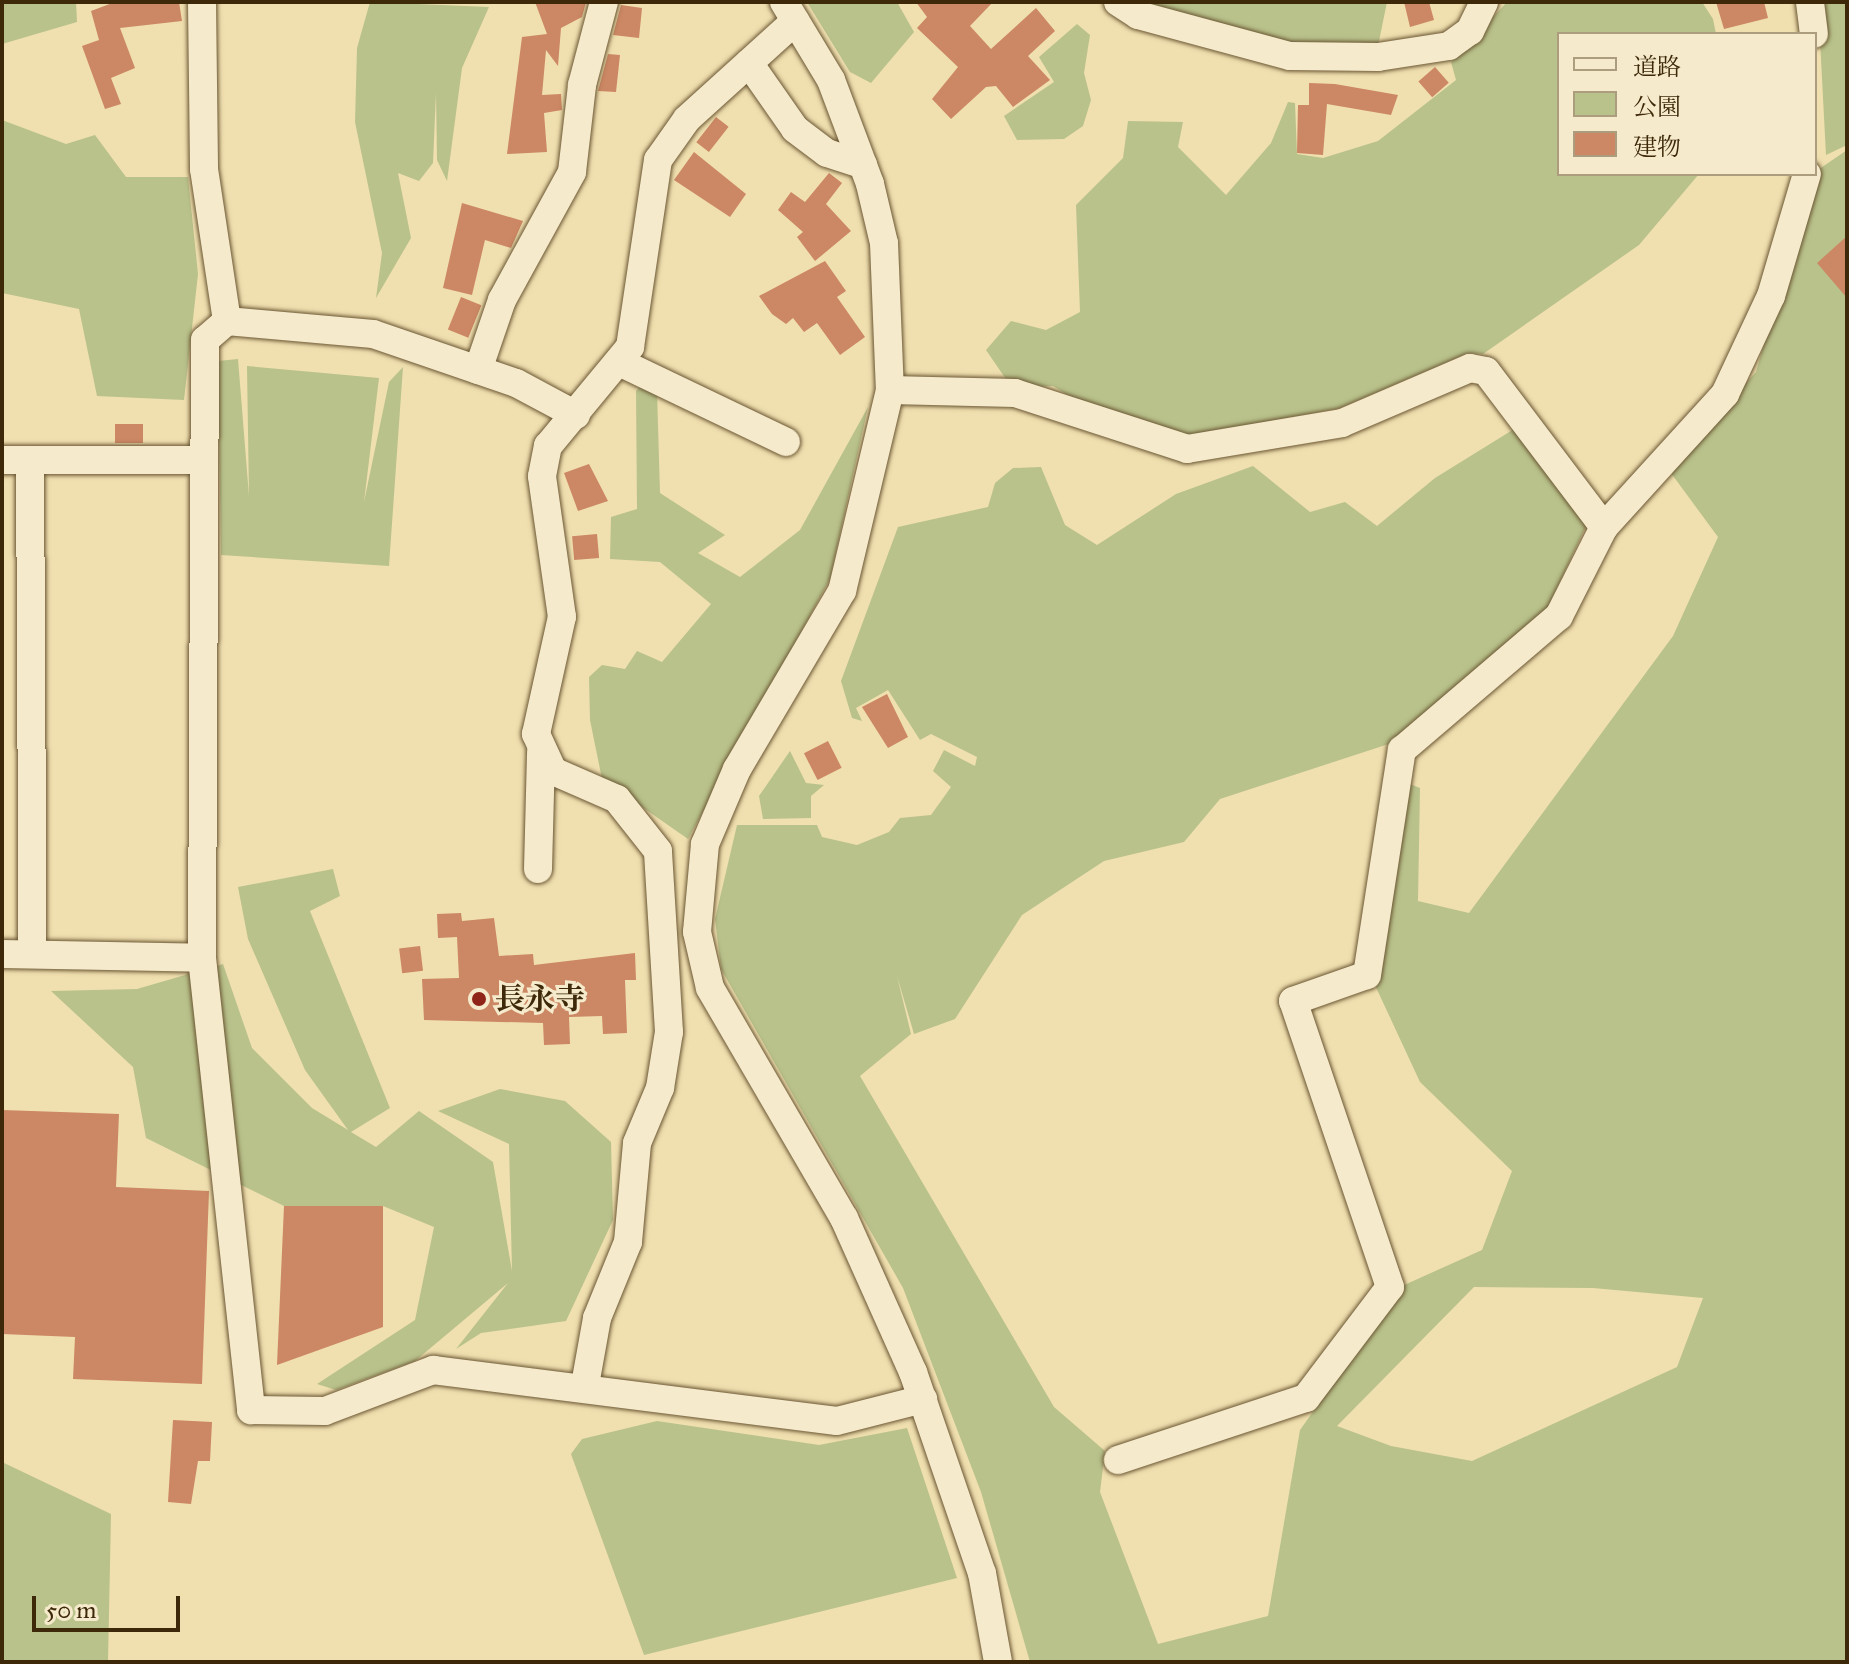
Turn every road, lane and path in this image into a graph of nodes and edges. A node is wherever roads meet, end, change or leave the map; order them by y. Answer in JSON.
{"nodes":[{"id":1,"x":202,"y":2,"type":"edge"},
{"id":2,"x":604,"y":2,"type":"edge"},
{"id":3,"x":1118,"y":2,"type":"edge"},
{"id":4,"x":1484,"y":2,"type":"edge"},
{"id":5,"x":1810,"y":2,"type":"edge"},
{"id":6,"x":790,"y":12,"type":"edge"},
{"id":7,"x":1814,"y":32,"type":"edge"},
{"id":8,"x":749,"y":63,"type":"junction"},
{"id":9,"x":863,"y":165,"type":"junction"},
{"id":10,"x":1806,"y":176,"type":"edge"},
{"id":11,"x":227,"y":321,"type":"junction"},
{"id":12,"x":619,"y":362,"type":"junction"},
{"id":13,"x":478,"y":370,"type":"junction"},
{"id":14,"x":890,"y":390,"type":"junction"},
{"id":15,"x":576,"y":415,"type":"junction"},
{"id":16,"x":786,"y":442,"type":"dead end"},
{"id":17,"x":16,"y":460,"type":"edge"},
{"id":18,"x":204,"y":460,"type":"junction"},
{"id":19,"x":1604,"y":527,"type":"junction"},
{"id":20,"x":541,"y":752,"type":"junction"},
{"id":21,"x":538,"y":869,"type":"dead end"},
{"id":22,"x":2,"y":954,"type":"edge"},
{"id":23,"x":33,"y":954,"type":"junction"},
{"id":24,"x":202,"y":958,"type":"junction"},
{"id":25,"x":585,"y":1385,"type":"junction"},
{"id":26,"x":923,"y":1399,"type":"junction"},
{"id":27,"x":1118,"y":1460,"type":"dead end"},
{"id":28,"x":998,"y":1662,"type":"edge"}],
"edges":[{"from":1,"to":11,"type":"street"},
{"from":2,"to":13,"type":"street"},
{"from":3,"to":4,"type":"street"},
{"from":5,"to":7,"type":"street"},
{"from":6,"to":8,"type":"street"},
{"from":6,"to":9,"type":"street"},
{"from":8,"to":9,"type":"street"},
{"from":8,"to":12,"type":"street"},
{"from":9,"to":14,"type":"street"},
{"from":10,"to":19,"type":"street"},
{"from":11,"to":13,"type":"street"},
{"from":11,"to":18,"type":"street"},
{"from":12,"to":15,"type":"street"},
{"from":12,"to":16,"type":"street"},
{"from":13,"to":15,"type":"street"},
{"from":14,"to":19,"type":"street"},
{"from":14,"to":26,"type":"street"},
{"from":15,"to":20,"type":"street"},
{"from":17,"to":18,"type":"street"},
{"from":17,"to":23,"type":"street"},
{"from":18,"to":24,"type":"street"},
{"from":19,"to":27,"type":"street"},
{"from":20,"to":21,"type":"street"},
{"from":20,"to":25,"type":"street"},
{"from":22,"to":23,"type":"street"},
{"from":23,"to":24,"type":"street"},
{"from":24,"to":25,"type":"street"},
{"from":25,"to":26,"type":"street"},
{"from":26,"to":28,"type":"street"}]}
